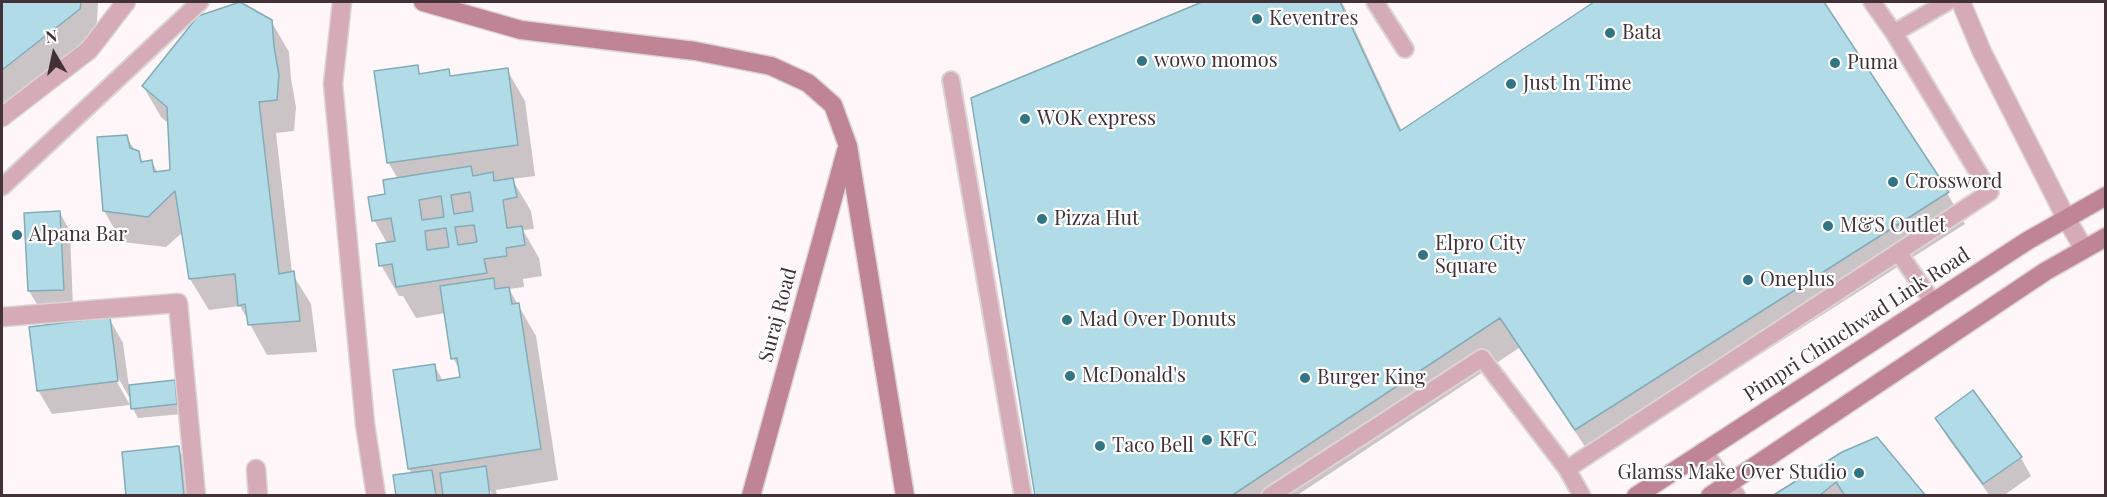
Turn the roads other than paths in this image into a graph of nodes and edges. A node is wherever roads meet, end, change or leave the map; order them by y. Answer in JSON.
{"nodes":[{"id":1,"x":126,"y":2,"type":"edge"},
{"id":2,"x":200,"y":2,"type":"edge"},
{"id":3,"x":342,"y":2,"type":"edge"},
{"id":4,"x":423,"y":2,"type":"edge"},
{"id":5,"x":1375,"y":2,"type":"edge"},
{"id":6,"x":1872,"y":2,"type":"edge"},
{"id":7,"x":1947,"y":2,"type":"edge"},
{"id":8,"x":1961,"y":2,"type":"edge"},
{"id":9,"x":1894,"y":33,"type":"junction"},
{"id":10,"x":1405,"y":49,"type":"dead end"},
{"id":11,"x":951,"y":80,"type":"dead end"},
{"id":12,"x":2,"y":117,"type":"edge"},
{"id":13,"x":848,"y":146,"type":"junction"},
{"id":14,"x":2,"y":188,"type":"edge"},
{"id":15,"x":2106,"y":196,"type":"edge"},
{"id":16,"x":2066,"y":218,"type":"junction"},
{"id":17,"x":2106,"y":237,"type":"edge"},
{"id":18,"x":2084,"y":249,"type":"junction"},
{"id":19,"x":1898,"y":252,"type":"junction"},
{"id":20,"x":1933,"y":302,"type":"junction"},
{"id":21,"x":2,"y":318,"type":"edge"},
{"id":22,"x":1703,"y":452,"type":"junction"},
{"id":23,"x":256,"y":469,"type":"dead end"},
{"id":24,"x":1567,"y":469,"type":"junction"},
{"id":25,"x":1732,"y":490,"type":"edge"},
{"id":26,"x":196,"y":495,"type":"edge"},
{"id":27,"x":258,"y":495,"type":"edge"},
{"id":28,"x":376,"y":495,"type":"edge"},
{"id":29,"x":751,"y":495,"type":"edge"},
{"id":30,"x":905,"y":495,"type":"edge"},
{"id":31,"x":1023,"y":495,"type":"edge"},
{"id":32,"x":1270,"y":495,"type":"edge"},
{"id":33,"x":1582,"y":495,"type":"edge"},
{"id":34,"x":1636,"y":495,"type":"edge"},
{"id":35,"x":1710,"y":495,"type":"edge"}],
"edges":[{"from":1,"to":12,"type":"street"},
{"from":2,"to":14,"type":"lane"},
{"from":3,"to":28,"type":"street"},
{"from":4,"to":13,"type":"main road"},
{"from":5,"to":10,"type":"lane"},
{"from":6,"to":9,"type":"lane"},
{"from":7,"to":9,"type":"lane"},
{"from":8,"to":16,"type":"street"},
{"from":9,"to":19,"type":"lane"},
{"from":11,"to":31,"type":"lane"},
{"from":13,"to":29,"type":"main road","name":"Suraj Road"},
{"from":13,"to":30,"type":"main road"},
{"from":15,"to":16,"type":"main road","name":"Pimpri Chinchwad Link Road"},
{"from":16,"to":18,"type":"street"},
{"from":16,"to":20,"type":"main road","name":"Pimpri Chinchwad Link Road"},
{"from":17,"to":18,"type":"main road"},
{"from":18,"to":25,"type":"main road"},
{"from":19,"to":20,"type":"lane"},
{"from":19,"to":24,"type":"lane"},
{"from":20,"to":22,"type":"main road","name":"Pimpri Chinchwad Link Road"},
{"from":21,"to":26,"type":"street"},
{"from":22,"to":25,"type":"street"},
{"from":22,"to":34,"type":"main road","name":"Pimpri Chinchwad Link Road"},
{"from":23,"to":27,"type":"street"},
{"from":24,"to":32,"type":"lane"},
{"from":24,"to":33,"type":"lane"},
{"from":25,"to":35,"type":"main road"}]}
